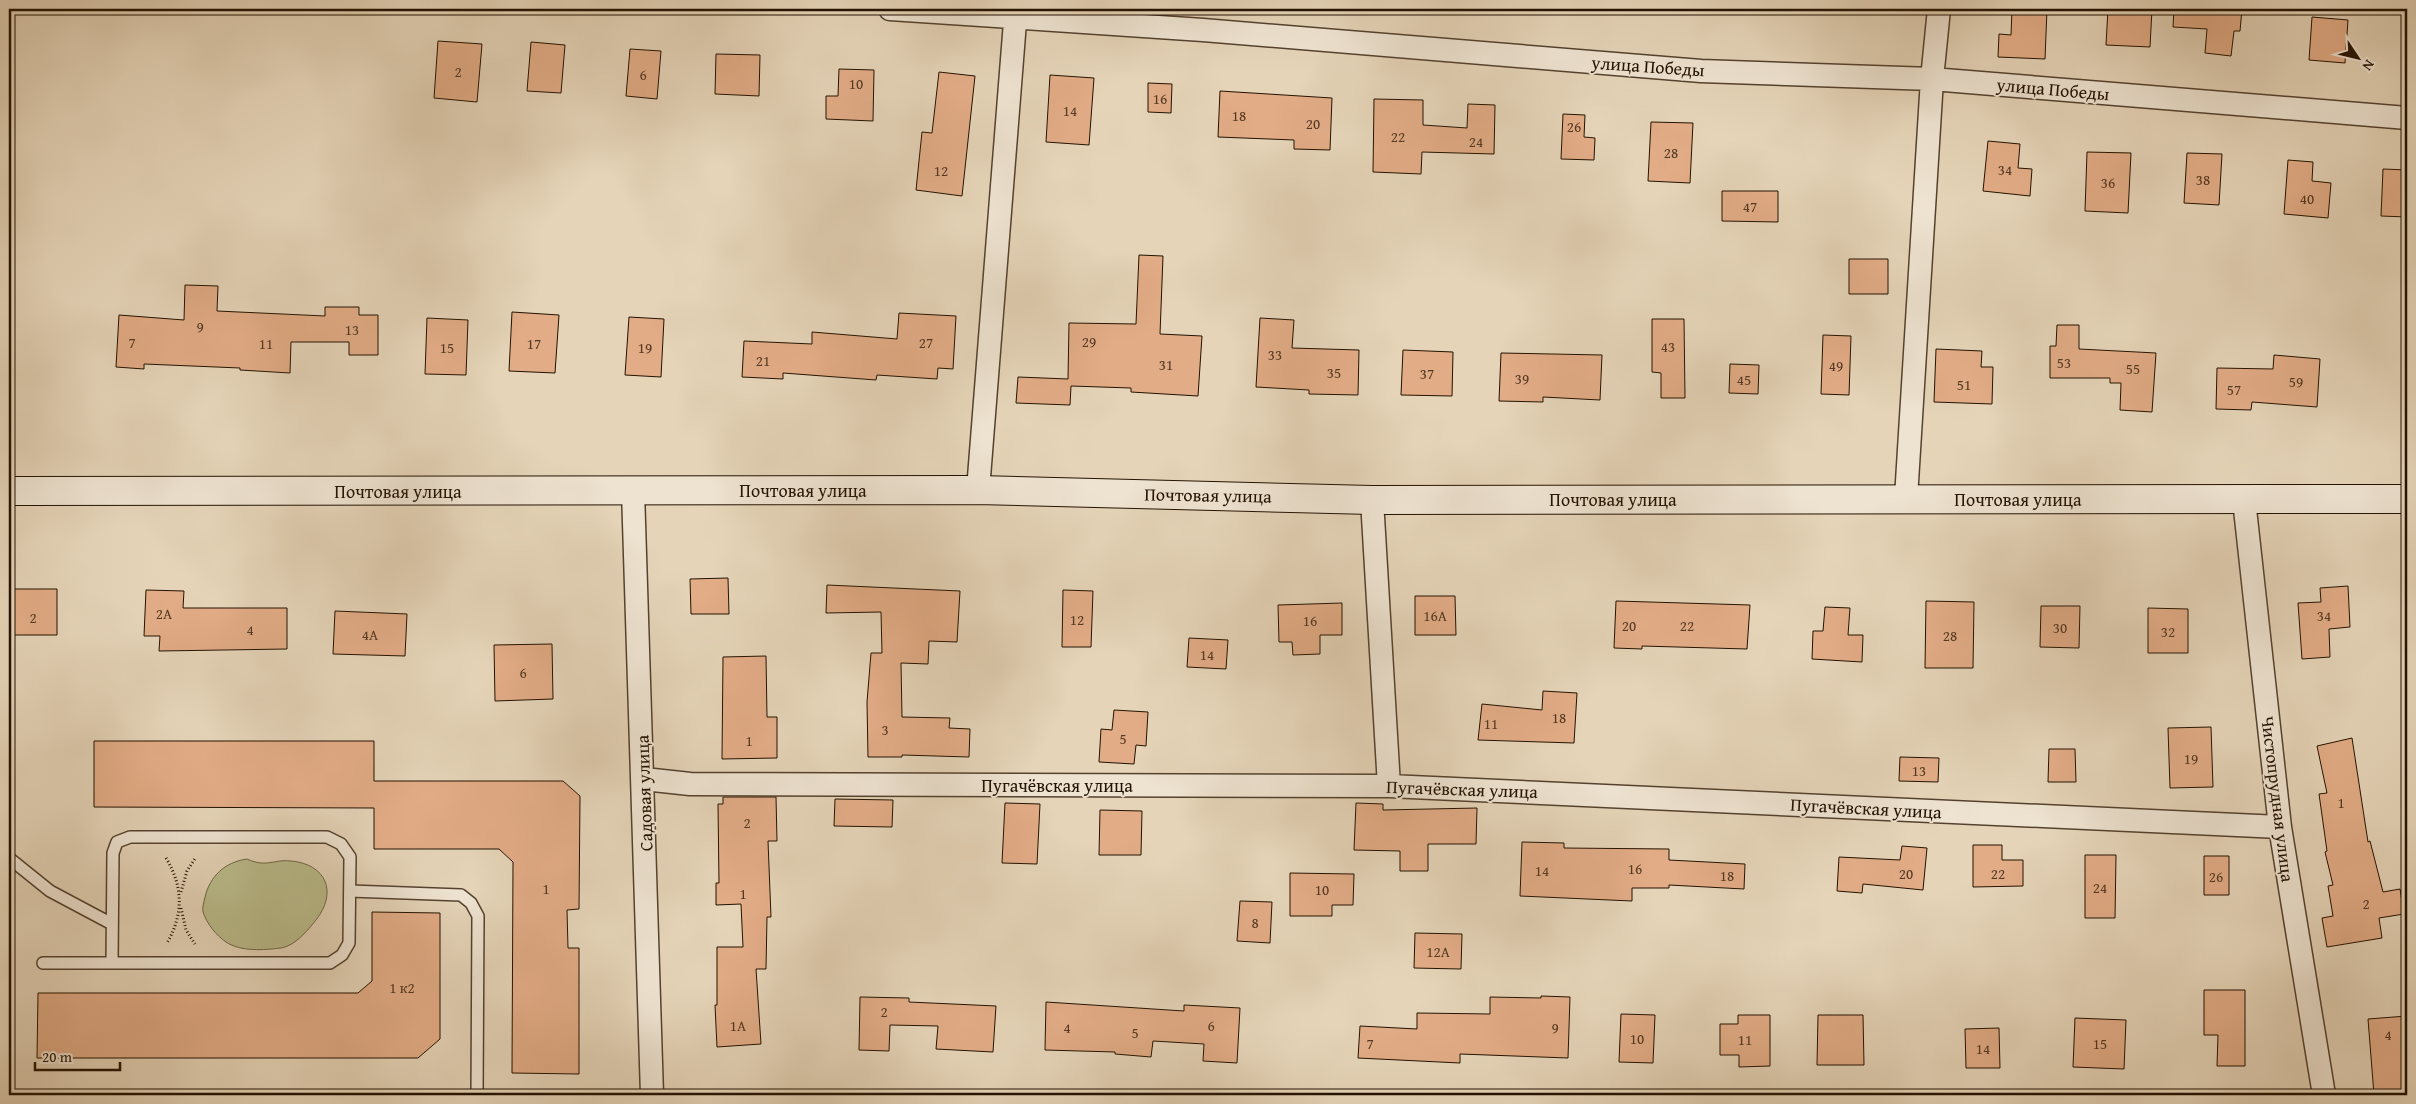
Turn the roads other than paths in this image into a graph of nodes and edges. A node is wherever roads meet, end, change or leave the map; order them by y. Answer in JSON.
{"nodes":[{"id":1,"x":890,"y":9,"type":"edge"},
{"id":2,"x":1939,"y":9,"type":"edge"},
{"id":3,"x":1015,"y":13,"type":"edge"},
{"id":4,"x":1932,"y":79,"type":"junction"},
{"id":5,"x":2407,"y":118,"type":"edge"},
{"id":6,"x":978,"y":490,"type":"junction"},
{"id":7,"x":9,"y":491,"type":"edge"},
{"id":8,"x":633,"y":491,"type":"junction"},
{"id":9,"x":1906,"y":498,"type":"junction"},
{"id":10,"x":2407,"y":499,"type":"edge"},
{"id":11,"x":1372,"y":500,"type":"junction"},
{"id":12,"x":2244,"y":500,"type":"junction"},
{"id":13,"x":644,"y":779,"type":"junction"},
{"id":14,"x":1389,"y":786,"type":"junction"},
{"id":15,"x":2280,"y":827,"type":"junction"},
{"id":16,"x":9,"y":858,"type":"edge"},
{"id":17,"x":350,"y":891,"type":"junction"},
{"id":18,"x":112,"y":924,"type":"junction"},
{"id":19,"x":43,"y":963,"type":"dead end"},
{"id":20,"x":112,"y":963,"type":"junction"},
{"id":21,"x":477,"y":1095,"type":"edge"},
{"id":22,"x":652,"y":1095,"type":"edge"},
{"id":23,"x":2324,"y":1095,"type":"edge"}],
"edges":[{"from":1,"to":3,"type":"street","name":"улица Победы"},
{"from":2,"to":4,"type":"street"},
{"from":3,"to":4,"type":"street","name":"улица Победы"},
{"from":3,"to":6,"type":"street"},
{"from":4,"to":5,"type":"street","name":"улица Победы"},
{"from":4,"to":9,"type":"street"},
{"from":6,"to":8,"type":"street","name":"Почтовая улица"},
{"from":6,"to":11,"type":"street","name":"Почтовая улица"},
{"from":7,"to":8,"type":"street","name":"Почтовая улица"},
{"from":8,"to":13,"type":"street","name":"Садовая улица"},
{"from":9,"to":11,"type":"street","name":"Почтовая улица"},
{"from":9,"to":12,"type":"street","name":"Почтовая улица"},
{"from":10,"to":12,"type":"street","name":"Почтовая улица"},
{"from":11,"to":14,"type":"street"},
{"from":12,"to":15,"type":"street","name":"Чистопрудная улица"},
{"from":13,"to":14,"type":"street","name":"Пугачёвская улица"},
{"from":13,"to":22,"type":"street","name":"Садовая улица"},
{"from":14,"to":15,"type":"street","name":"Пугачёвская улица"},
{"from":15,"to":23,"type":"street","name":"Чистопрудная улица"},
{"from":16,"to":18,"type":"lane"},
{"from":17,"to":18,"type":"lane"},
{"from":17,"to":20,"type":"lane"},
{"from":17,"to":21,"type":"lane"},
{"from":18,"to":20,"type":"lane"},
{"from":19,"to":20,"type":"lane"}]}
